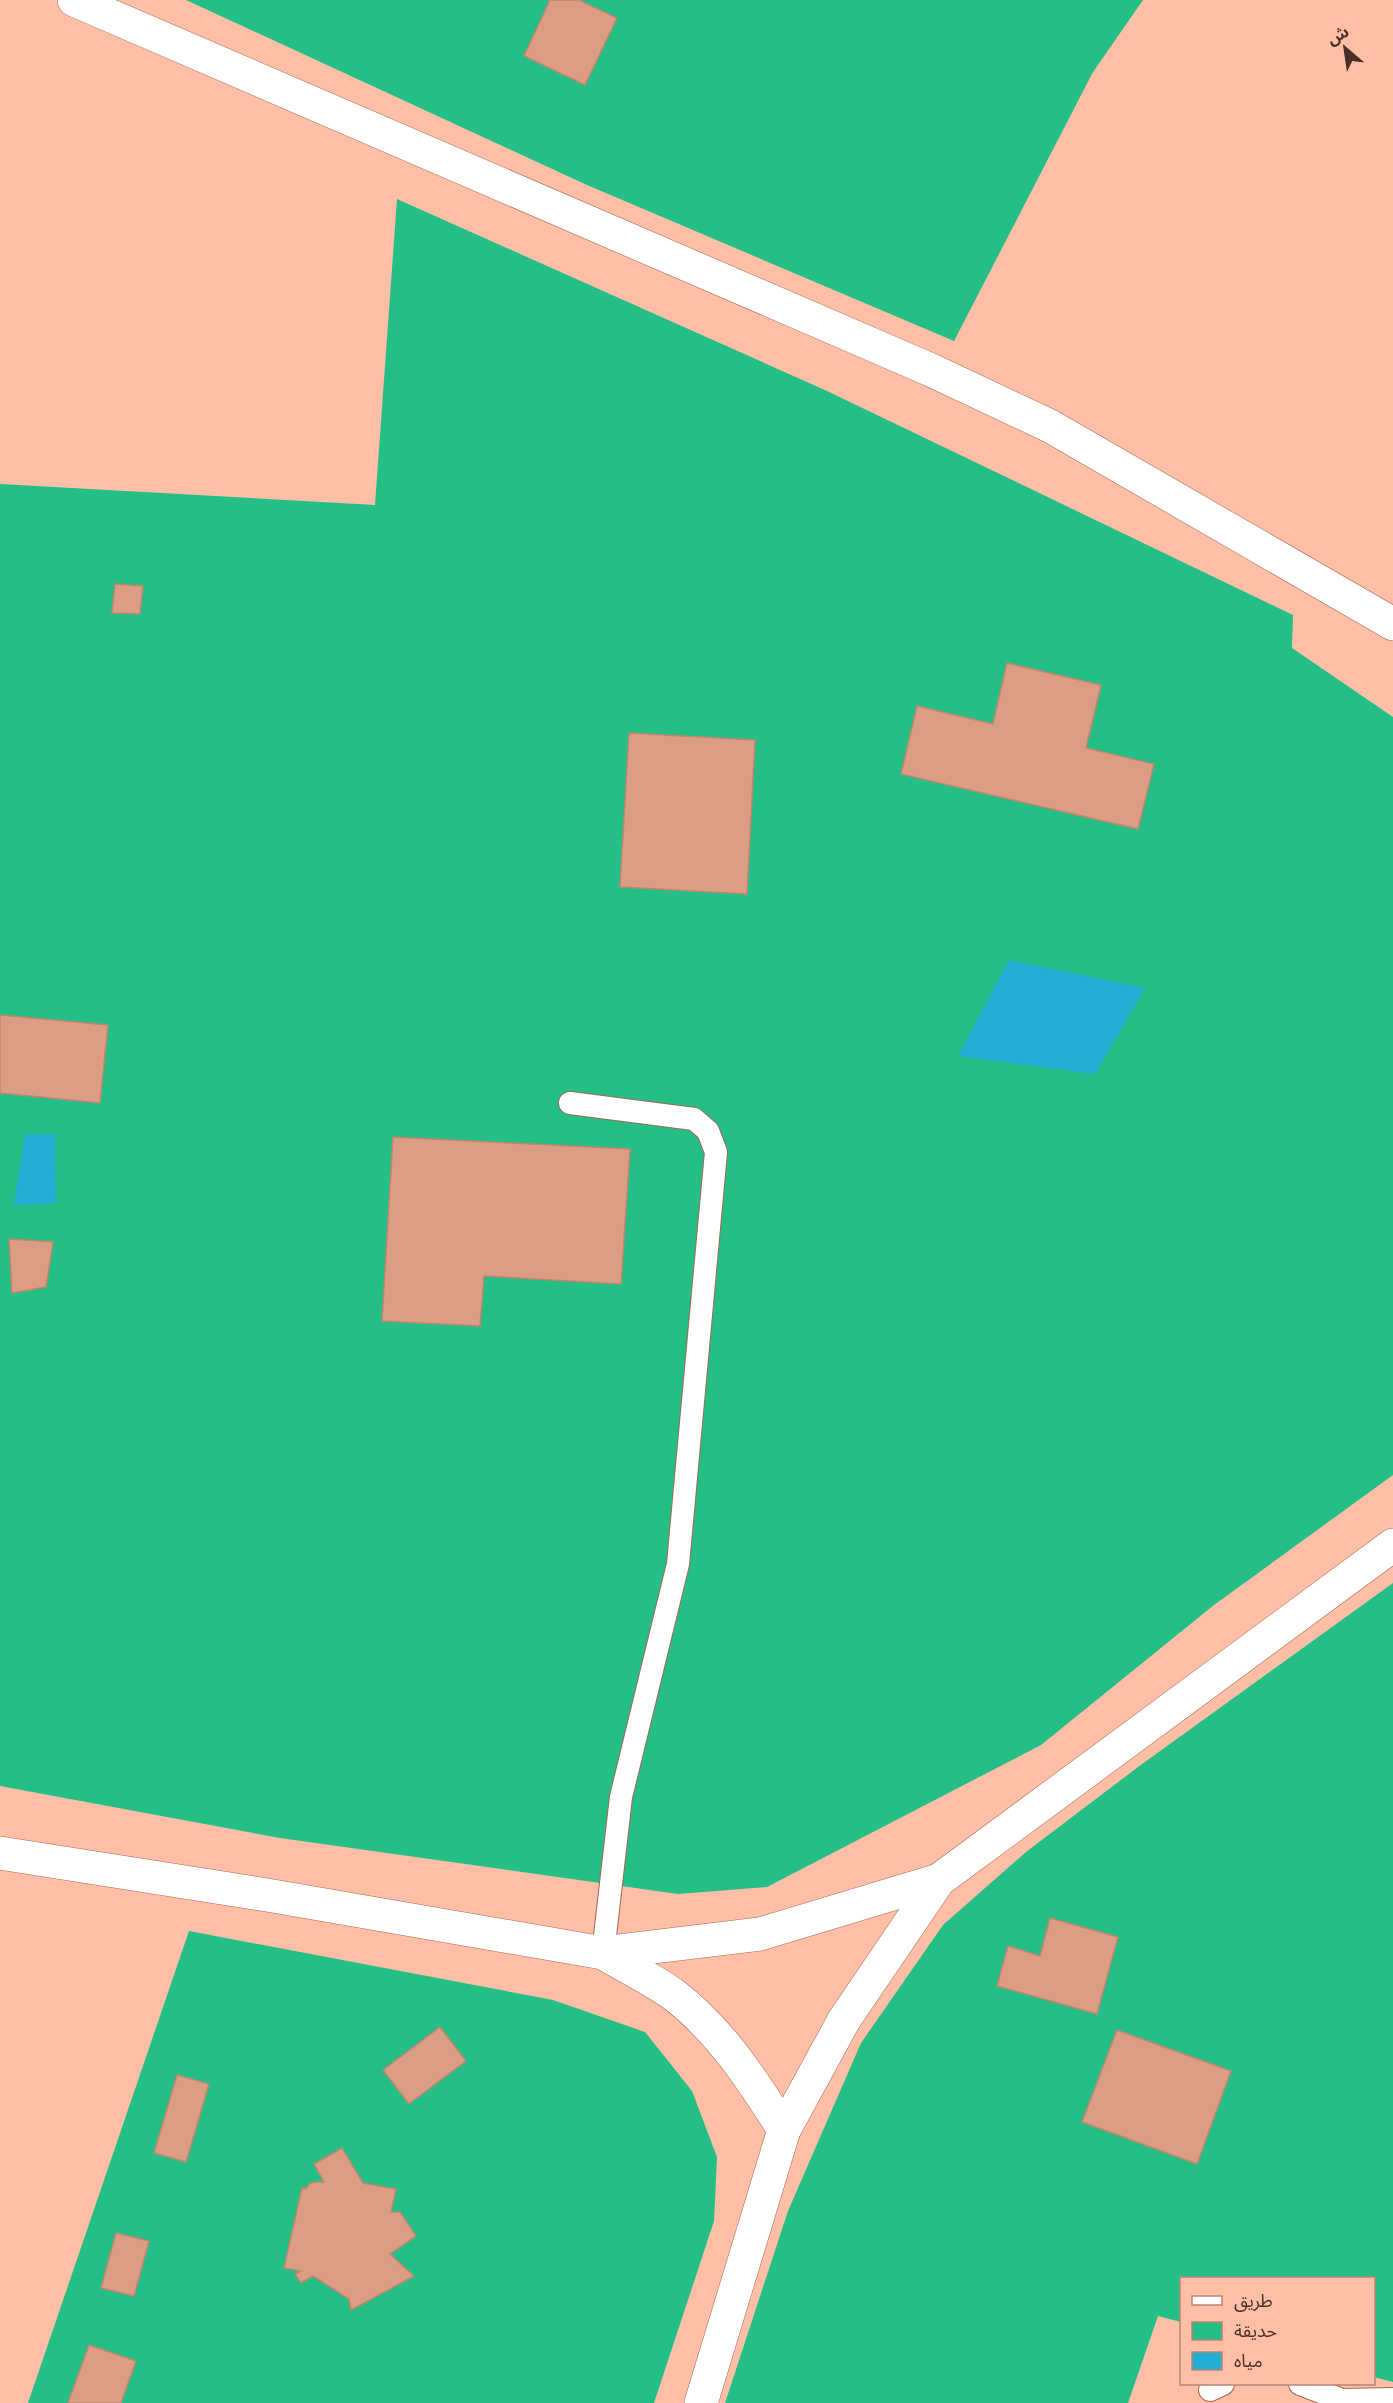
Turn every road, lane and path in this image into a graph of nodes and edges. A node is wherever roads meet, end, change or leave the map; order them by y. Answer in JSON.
{"nodes":[{"id":1,"x":74,"y":0,"type":"edge"},
{"id":2,"x":1393,"y":624,"type":"edge"},
{"id":3,"x":570,"y":1103,"type":"dead end"},
{"id":4,"x":1393,"y":1545,"type":"edge"},
{"id":5,"x":0,"y":1853,"type":"edge"},
{"id":6,"x":939,"y":1880,"type":"junction"},
{"id":7,"x":603,"y":1953,"type":"junction"},
{"id":8,"x":784,"y":2130,"type":"junction"},
{"id":9,"x":1302,"y":2385,"type":"edge"},
{"id":10,"x":1393,"y":2399,"type":"edge"},
{"id":11,"x":1342,"y":2402,"type":"edge"},
{"id":12,"x":700,"y":2403,"type":"edge"}],
"edges":[{"from":1,"to":2,"type":"street"},
{"from":3,"to":7,"type":"lane"},
{"from":4,"to":6,"type":"street"},
{"from":5,"to":7,"type":"street"},
{"from":6,"to":7,"type":"street"},
{"from":6,"to":8,"type":"street"},
{"from":7,"to":8,"type":"street"},
{"from":8,"to":12,"type":"street"},
{"from":9,"to":11,"type":"lane"},
{"from":10,"to":11,"type":"lane"}]}
